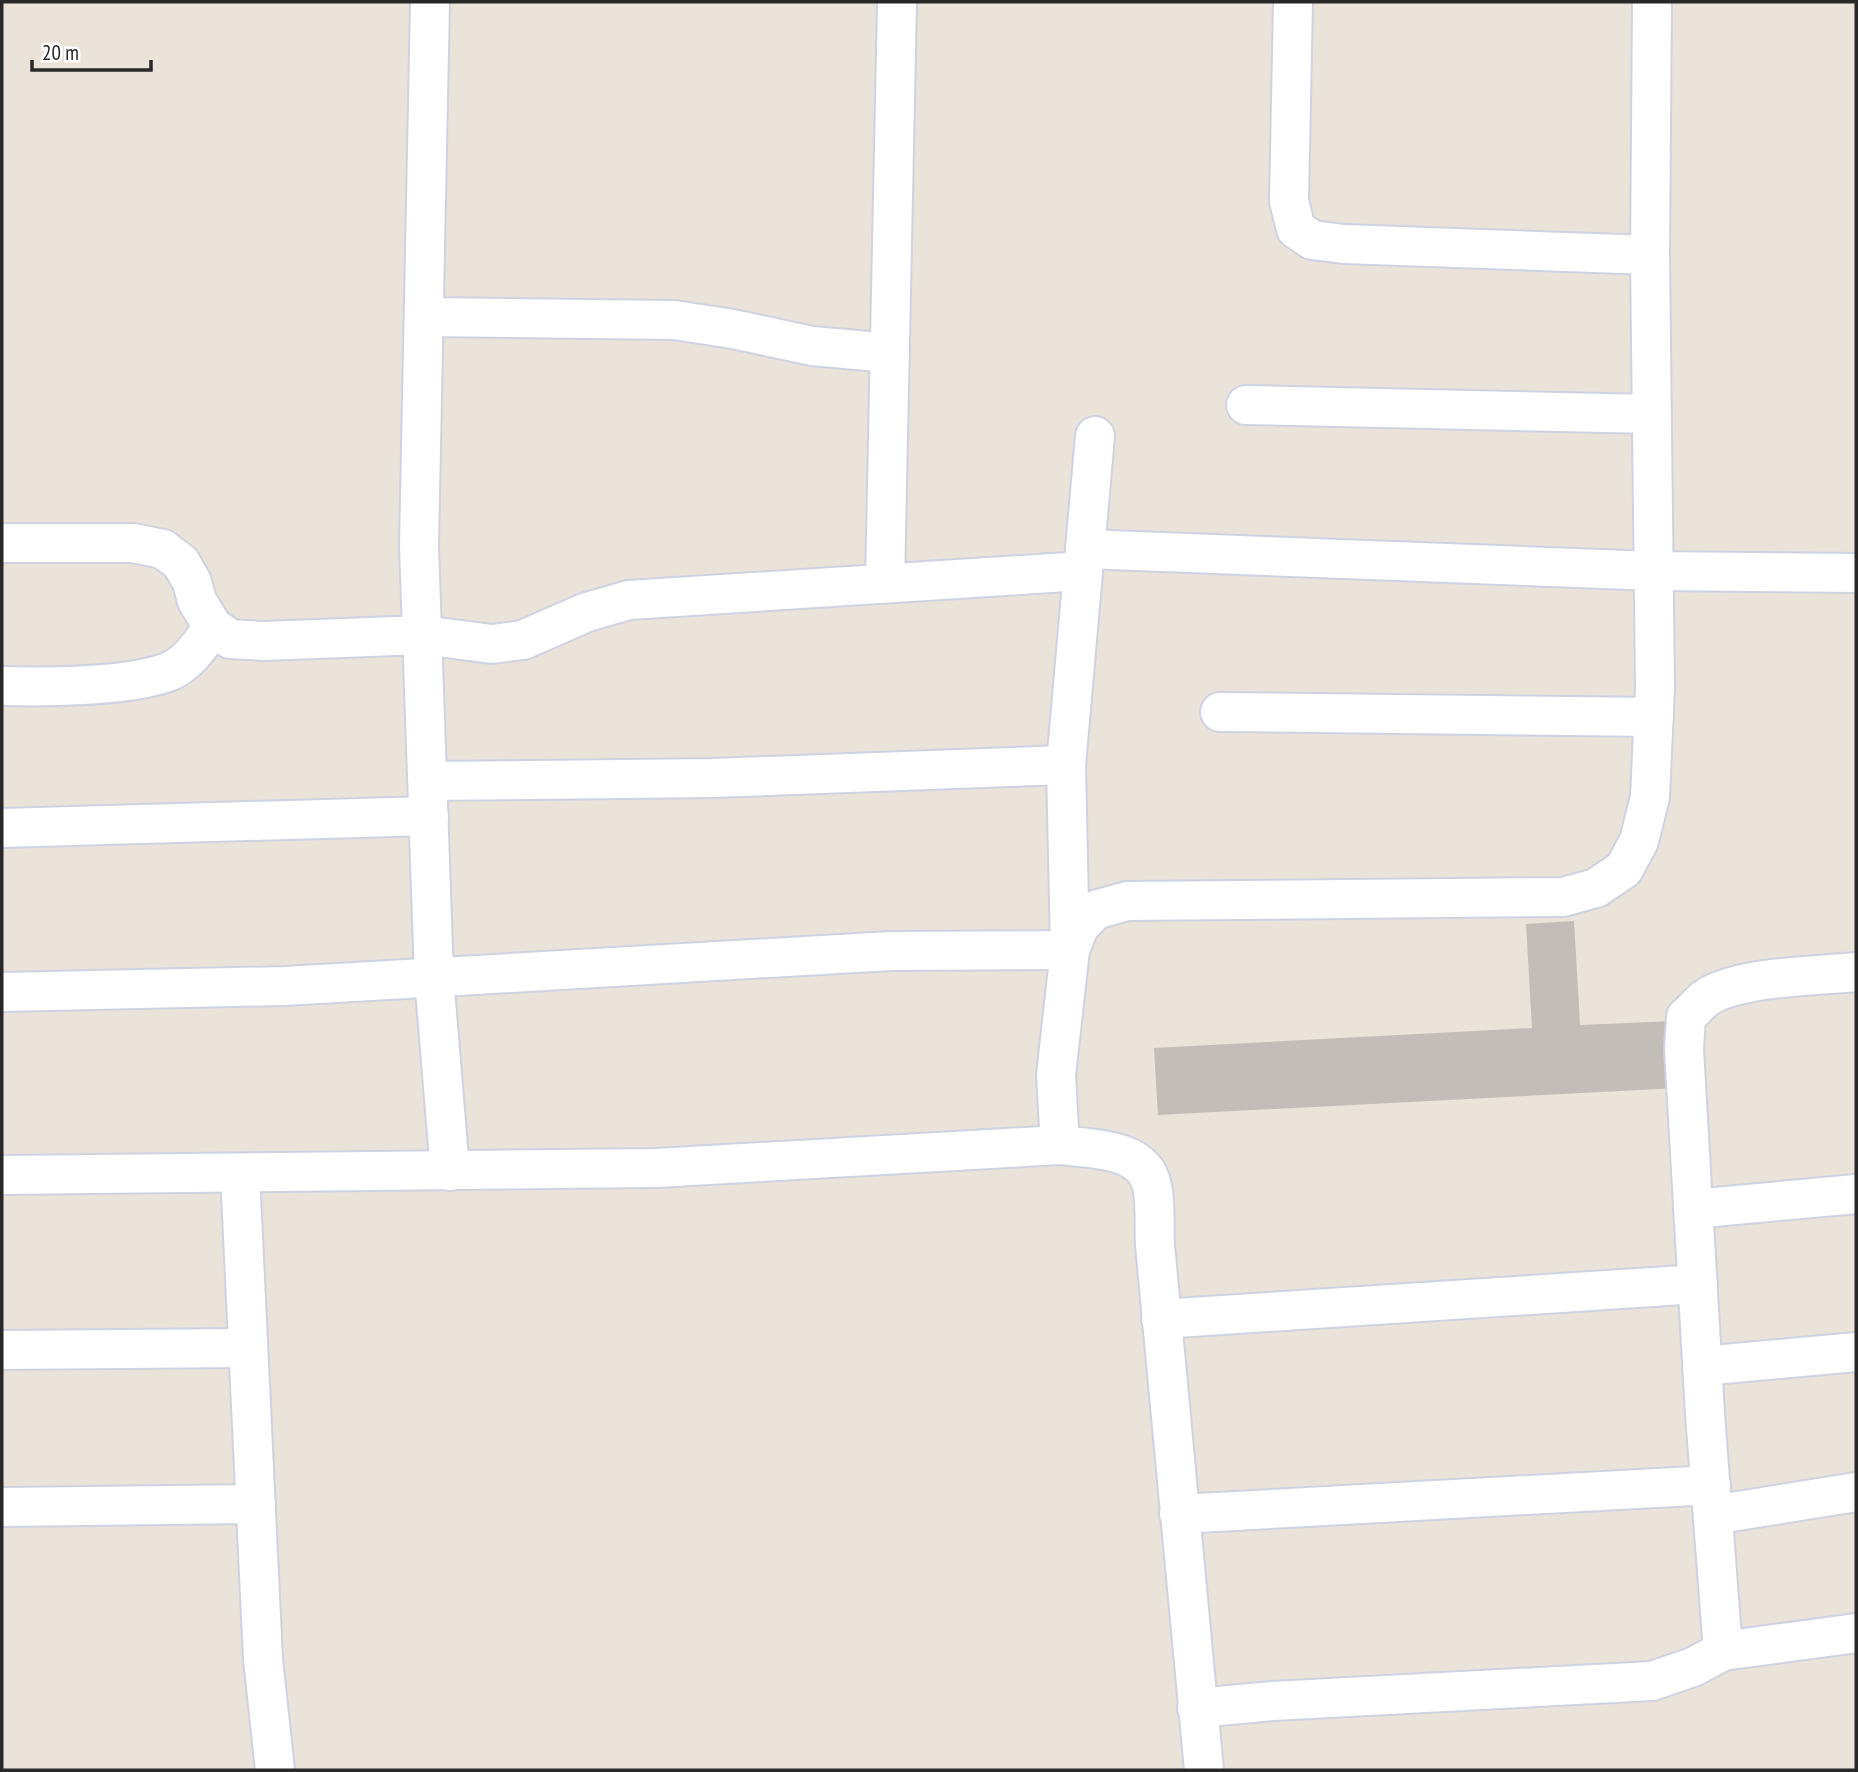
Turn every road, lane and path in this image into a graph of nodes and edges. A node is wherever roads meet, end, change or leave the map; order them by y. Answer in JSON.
{"nodes":[{"id":1,"x":430,"y":2,"type":"edge"},
{"id":2,"x":897,"y":2,"type":"edge"},
{"id":3,"x":1293,"y":2,"type":"edge"},
{"id":4,"x":1652,"y":2,"type":"edge"},
{"id":5,"x":1650,"y":255,"type":"junction"},
{"id":6,"x":424,"y":317,"type":"junction"},
{"id":7,"x":890,"y":354,"type":"junction"},
{"id":8,"x":1245,"y":405,"type":"dead end"},
{"id":9,"x":1651,"y":414,"type":"junction"},
{"id":10,"x":1095,"y":436,"type":"dead end"},
{"id":11,"x":2,"y":543,"type":"edge"},
{"id":12,"x":1084,"y":560,"type":"junction"},
{"id":13,"x":1654,"y":571,"type":"junction"},
{"id":14,"x":1856,"y":573,"type":"edge"},
{"id":15,"x":885,"y":583,"type":"junction"},
{"id":16,"x":213,"y":627,"type":"junction"},
{"id":17,"x":423,"y":635,"type":"junction"},
{"id":18,"x":2,"y":685,"type":"edge"},
{"id":19,"x":1220,"y":712,"type":"dead end"},
{"id":20,"x":1654,"y":717,"type":"junction"},
{"id":21,"x":1066,"y":765,"type":"junction"},
{"id":22,"x":428,"y":799,"type":"junction"},
{"id":23,"x":2,"y":828,"type":"edge"},
{"id":24,"x":1070,"y":950,"type":"junction"},
{"id":25,"x":1856,"y":972,"type":"edge"},
{"id":26,"x":434,"y":977,"type":"junction"},
{"id":27,"x":2,"y":992,"type":"edge"},
{"id":28,"x":1060,"y":1146,"type":"junction"},
{"id":29,"x":450,"y":1171,"type":"junction"},
{"id":30,"x":240,"y":1173,"type":"junction"},
{"id":31,"x":2,"y":1175,"type":"edge"},
{"id":32,"x":1856,"y":1194,"type":"edge"},
{"id":33,"x":1693,"y":1209,"type":"junction"},
{"id":34,"x":1698,"y":1284,"type":"junction"},
{"id":35,"x":1161,"y":1319,"type":"junction"},
{"id":36,"x":248,"y":1348,"type":"junction"},
{"id":37,"x":2,"y":1350,"type":"edge"},
{"id":38,"x":1856,"y":1352,"type":"edge"},
{"id":39,"x":1702,"y":1366,"type":"junction"},
{"id":40,"x":1856,"y":1492,"type":"edge"},
{"id":41,"x":1712,"y":1500,"type":"junction"},
{"id":42,"x":256,"y":1504,"type":"junction"},
{"id":43,"x":2,"y":1507,"type":"edge"},
{"id":44,"x":1179,"y":1514,"type":"junction"},
{"id":45,"x":1856,"y":1633,"type":"edge"},
{"id":46,"x":1723,"y":1651,"type":"junction"},
{"id":47,"x":1197,"y":1708,"type":"junction"},
{"id":48,"x":275,"y":1770,"type":"edge"},
{"id":49,"x":1204,"y":1770,"type":"edge"}],
"edges":[{"from":1,"to":6,"type":"street"},
{"from":2,"to":7,"type":"street"},
{"from":3,"to":5,"type":"street"},
{"from":4,"to":5,"type":"street"},
{"from":5,"to":9,"type":"street"},
{"from":6,"to":7,"type":"street"},
{"from":6,"to":17,"type":"street"},
{"from":7,"to":15,"type":"street"},
{"from":8,"to":9,"type":"street"},
{"from":9,"to":13,"type":"street"},
{"from":10,"to":12,"type":"street"},
{"from":11,"to":16,"type":"street"},
{"from":12,"to":13,"type":"street"},
{"from":12,"to":15,"type":"street"},
{"from":12,"to":21,"type":"street"},
{"from":13,"to":14,"type":"street"},
{"from":13,"to":20,"type":"street"},
{"from":15,"to":17,"type":"street"},
{"from":16,"to":17,"type":"street"},
{"from":16,"to":18,"type":"street"},
{"from":17,"to":22,"type":"street"},
{"from":19,"to":20,"type":"street"},
{"from":20,"to":24,"type":"street"},
{"from":21,"to":22,"type":"street"},
{"from":21,"to":24,"type":"street"},
{"from":22,"to":23,"type":"street"},
{"from":22,"to":26,"type":"street"},
{"from":24,"to":26,"type":"street"},
{"from":24,"to":28,"type":"street"},
{"from":25,"to":33,"type":"street"},
{"from":26,"to":27,"type":"street"},
{"from":26,"to":29,"type":"street"},
{"from":28,"to":29,"type":"street"},
{"from":28,"to":35,"type":"street"},
{"from":29,"to":30,"type":"street"},
{"from":30,"to":31,"type":"street"},
{"from":30,"to":36,"type":"street"},
{"from":32,"to":33,"type":"street"},
{"from":33,"to":34,"type":"street"},
{"from":34,"to":35,"type":"street"},
{"from":34,"to":39,"type":"street"},
{"from":35,"to":44,"type":"street"},
{"from":36,"to":37,"type":"street"},
{"from":36,"to":42,"type":"street"},
{"from":38,"to":39,"type":"street"},
{"from":39,"to":41,"type":"street"},
{"from":40,"to":41,"type":"street"},
{"from":41,"to":44,"type":"street"},
{"from":41,"to":46,"type":"street"},
{"from":42,"to":43,"type":"street"},
{"from":42,"to":48,"type":"street"},
{"from":44,"to":47,"type":"street"},
{"from":45,"to":46,"type":"street"},
{"from":46,"to":47,"type":"street"},
{"from":47,"to":49,"type":"street"}]}
